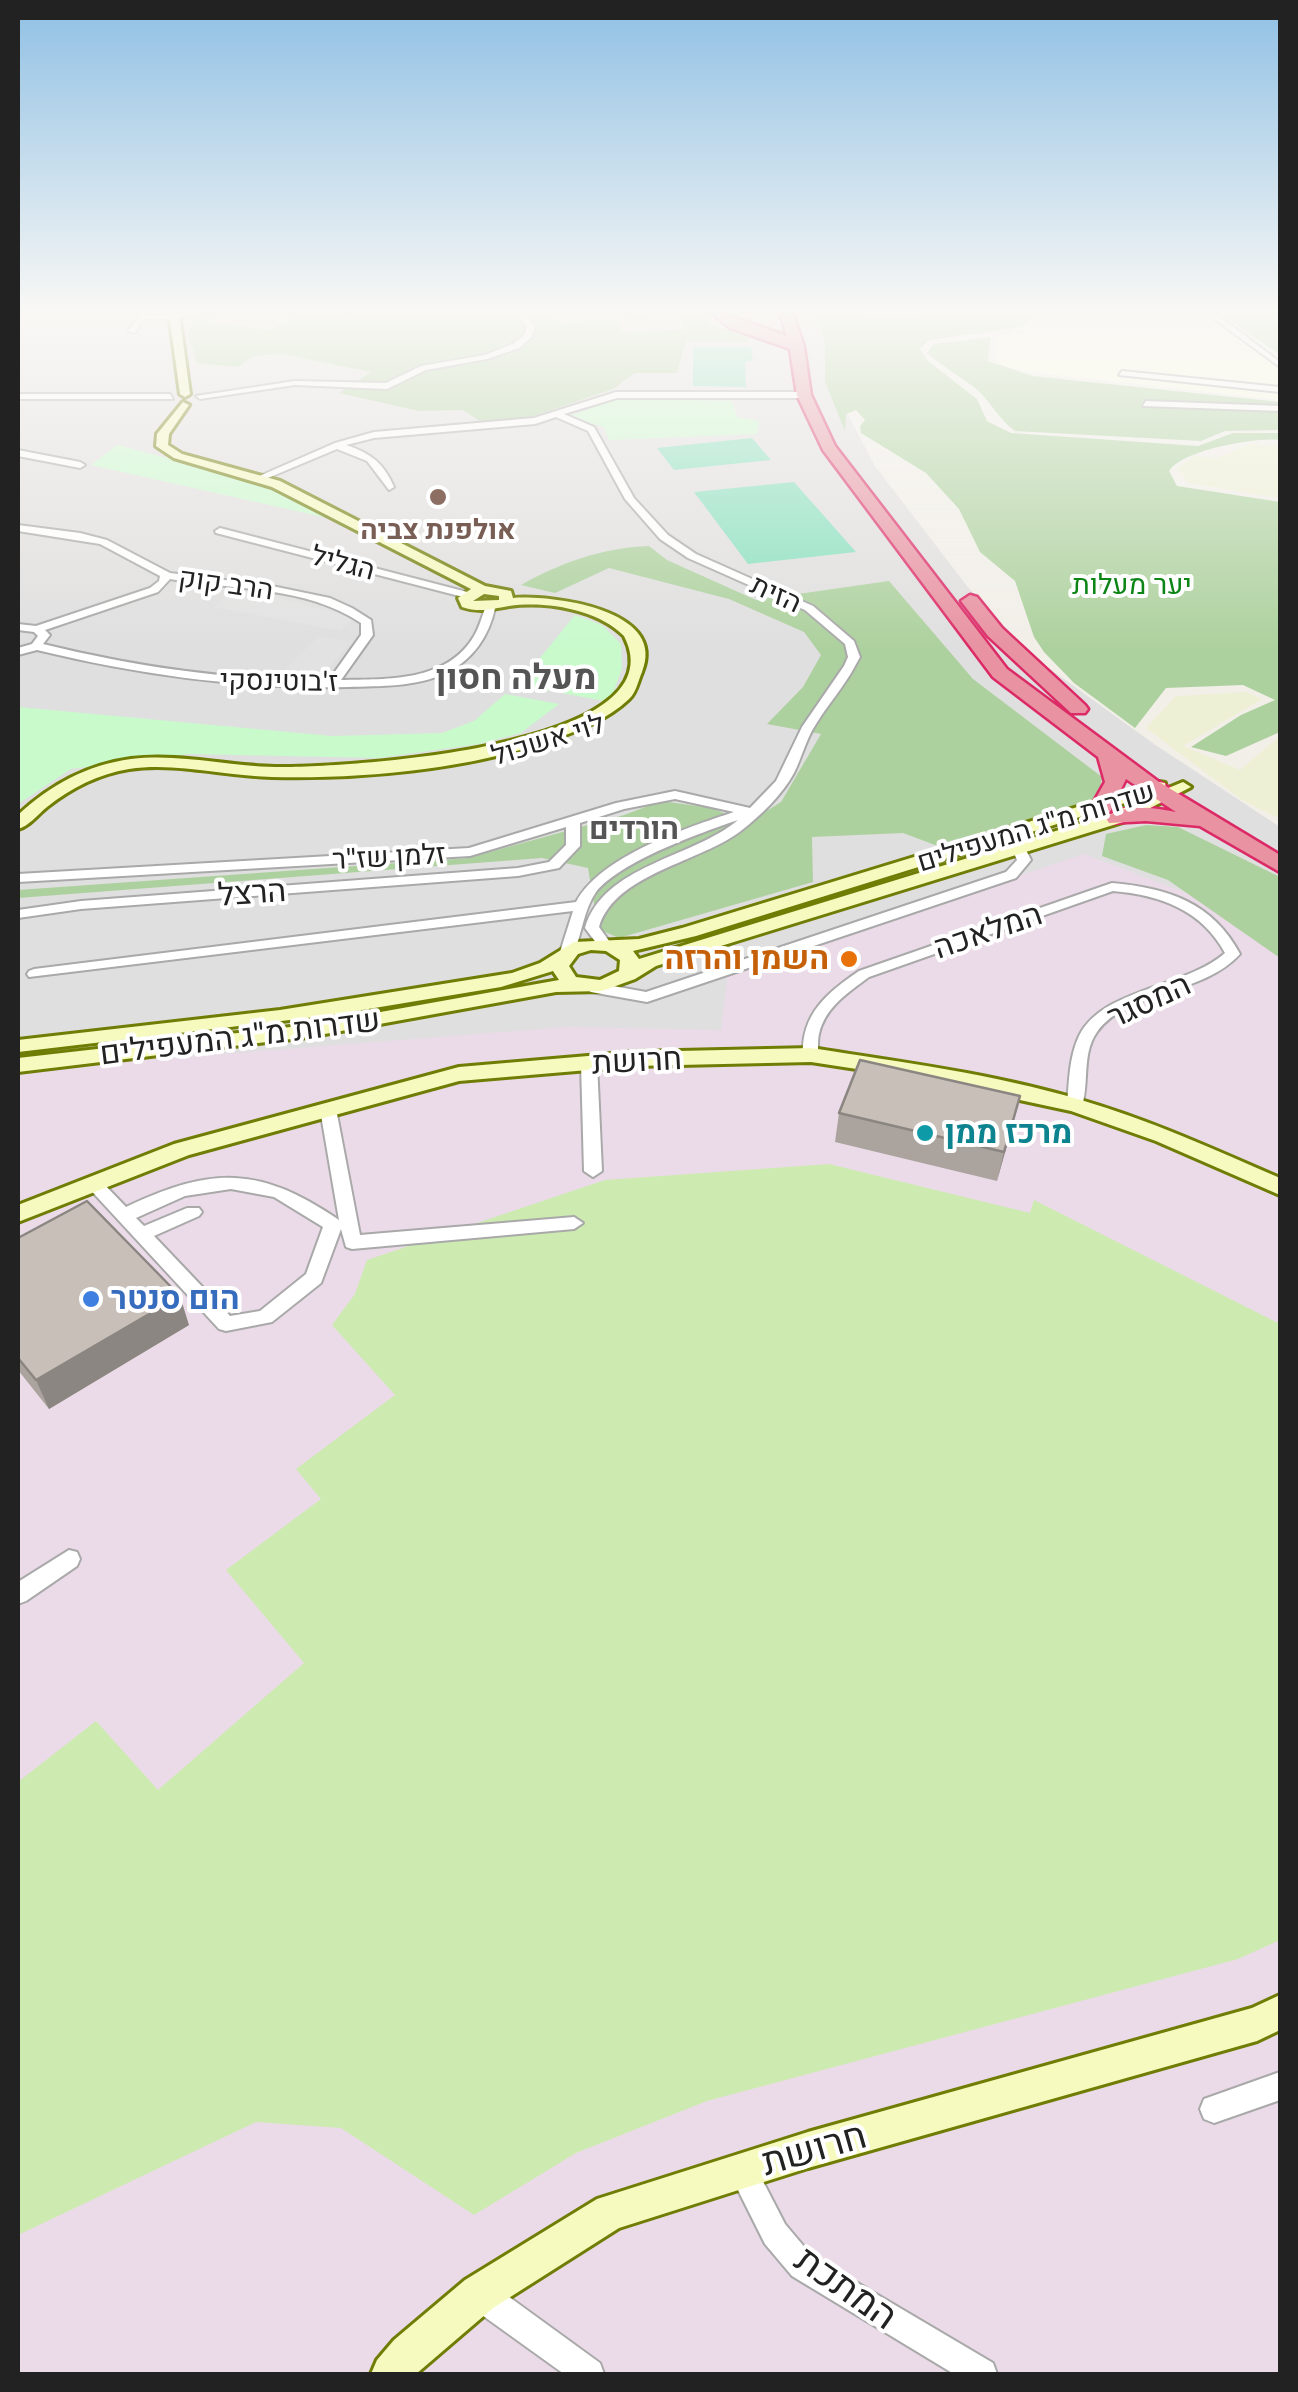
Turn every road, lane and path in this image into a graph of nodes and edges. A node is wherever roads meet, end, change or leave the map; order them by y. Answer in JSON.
{"nodes":[{"id":1,"x":169,"y":425,"type":"edge"},
{"id":2,"x":491,"y":425,"type":"edge"},
{"id":3,"x":580,"y":425,"type":"edge"},
{"id":4,"x":818,"y":425,"type":"edge"},
{"id":5,"x":836,"y":425,"type":"edge"},
{"id":6,"x":338,"y":446,"type":"junction"},
{"id":7,"x":18,"y":452,"type":"edge"},
{"id":8,"x":80,"y":465,"type":"dead end"},
{"id":9,"x":260,"y":478,"type":"junction"},
{"id":10,"x":388,"y":487,"type":"dead end"},
{"id":11,"x":18,"y":528,"type":"edge"},
{"id":12,"x":220,"y":531,"type":"dead end"},
{"id":13,"x":165,"y":576,"type":"junction"},
{"id":14,"x":483,"y":590,"type":"junction"},
{"id":15,"x":467,"y":595,"type":"junction"},
{"id":16,"x":501,"y":602,"type":"junction"},
{"id":17,"x":18,"y":627,"type":"edge"},
{"id":18,"x":37,"y":629,"type":"junction"},
{"id":19,"x":36,"y":646,"type":"junction"},
{"id":20,"x":18,"y":652,"type":"edge"},
{"id":21,"x":333,"y":683,"type":"junction"},
{"id":22,"x":1108,"y":754,"type":"junction"},
{"id":23,"x":231,"y":769,"type":"junction"},
{"id":24,"x":1167,"y":790,"type":"junction"},
{"id":25,"x":750,"y":812,"type":"junction"},
{"id":26,"x":1110,"y":813,"type":"junction"},
{"id":27,"x":573,"y":821,"type":"junction"},
{"id":28,"x":18,"y":824,"type":"edge"},
{"id":29,"x":1212,"y":825,"type":"junction"},
{"id":30,"x":1012,"y":842,"type":"junction"},
{"id":31,"x":1280,"y":843,"type":"edge"},
{"id":32,"x":1280,"y":865,"type":"edge"},
{"id":33,"x":18,"y":878,"type":"edge"},
{"id":34,"x":582,"y":906,"type":"junction"},
{"id":35,"x":18,"y":914,"type":"edge"},
{"id":36,"x":1207,"y":922,"type":"joint"},
{"id":37,"x":610,"y":946,"type":"junction"},
{"id":38,"x":564,"y":956,"type":"junction"},
{"id":39,"x":34,"y":974,"type":"dead end"},
{"id":40,"x":628,"y":975,"type":"junction"},
{"id":41,"x":586,"y":986,"type":"junction"},
{"id":42,"x":18,"y":1046,"type":"edge"},
{"id":43,"x":810,"y":1054,"type":"junction"},
{"id":44,"x":589,"y":1063,"type":"junction"},
{"id":45,"x":18,"y":1065,"type":"edge"},
{"id":46,"x":1075,"y":1105,"type":"junction"},
{"id":47,"x":328,"y":1109,"type":"junction"},
{"id":48,"x":593,"y":1171,"type":"dead end"},
{"id":49,"x":1274,"y":1181,"type":"edge"},
{"id":50,"x":94,"y":1184,"type":"junction"},
{"id":51,"x":193,"y":1212,"type":"dead end"},
{"id":52,"x":18,"y":1214,"type":"edge"},
{"id":53,"x":124,"y":1216,"type":"junction"},
{"id":54,"x":574,"y":1223,"type":"dead end"},
{"id":55,"x":142,"y":1234,"type":"junction"},
{"id":56,"x":69,"y":1559,"type":"dead end"},
{"id":57,"x":18,"y":1594,"type":"edge"},
{"id":58,"x":1280,"y":2012,"type":"edge"},
{"id":59,"x":1280,"y":2086,"type":"edge"},
{"id":60,"x":1214,"y":2109,"type":"dead end"},
{"id":61,"x":742,"y":2170,"type":"junction"},
{"id":62,"x":480,"y":2294,"type":"junction"},
{"id":63,"x":391,"y":2374,"type":"edge"},
{"id":64,"x":589,"y":2374,"type":"edge"},
{"id":65,"x":982,"y":2374,"type":"edge"}],
"edges":[{"from":1,"to":9,"type":"street"},
{"from":2,"to":6,"type":"street"},
{"from":3,"to":25,"type":"street","name":"הזית"},
{"from":4,"to":22,"type":"highway"},
{"from":5,"to":24,"type":"highway"},
{"from":6,"to":9,"type":"street"},
{"from":6,"to":10,"type":"street"},
{"from":7,"to":8,"type":"street"},
{"from":9,"to":14,"type":"street"},
{"from":11,"to":13,"type":"street","name":"הרב קוק"},
{"from":12,"to":15,"type":"street","name":"הגליל"},
{"from":13,"to":18,"type":"street"},
{"from":13,"to":21,"type":"street","name":"הרב קוק"},
{"from":14,"to":15,"type":"street"},
{"from":14,"to":16,"type":"street"},
{"from":15,"to":16,"type":"street"},
{"from":16,"to":21,"type":"street","name":"ז'בוטינסקי"},
{"from":16,"to":23,"type":"street","name":"לוי אשכול"},
{"from":16,"to":23,"type":"street","name":"לוי אשכול"},
{"from":17,"to":18,"type":"street"},
{"from":18,"to":19,"type":"street"},
{"from":19,"to":20,"type":"street"},
{"from":19,"to":21,"type":"street","name":"ז'בוטינסקי"},
{"from":22,"to":24,"type":"highway"},
{"from":22,"to":26,"type":"highway"},
{"from":23,"to":28,"type":"street","name":"לוי אשכול"},
{"from":24,"to":26,"type":"street","name":"שדרות מ\"ג המעפילים"},
{"from":24,"to":29,"type":"highway"},
{"from":24,"to":31,"type":"highway"},
{"from":25,"to":27,"type":"street","name":"זלמן שז\"ר"},
{"from":25,"to":34,"type":"street","name":"הזית"},
{"from":25,"to":37,"type":"street","name":"הזית"},
{"from":26,"to":29,"type":"highway"},
{"from":26,"to":30,"type":"street","name":"שדרות מ\"ג המעפילים"},
{"from":27,"to":33,"type":"street","name":"זלמן שז\"ר"},
{"from":27,"to":35,"type":"street","name":"הרצל"},
{"from":29,"to":32,"type":"highway"},
{"from":30,"to":37,"type":"street","name":"שדרות מ\"ג המעפילים"},
{"from":30,"to":40,"type":"street","name":"שדרות מ\"ג המעפילים"},
{"from":30,"to":41,"type":"street"},
{"from":34,"to":38,"type":"street","name":"הזית"},
{"from":34,"to":39,"type":"street"},
{"from":36,"to":43,"type":"street","name":"המלאכה"},
{"from":36,"to":46,"type":"street","name":"המסגר"},
{"from":37,"to":38,"type":"street","name":"שדרות מ\"ג המעפילים"},
{"from":37,"to":40,"type":"street"},
{"from":38,"to":41,"type":"street"},
{"from":38,"to":42,"type":"street","name":"שדרות מ\"ג המעפילים"},
{"from":40,"to":41,"type":"street","name":"שדרות מ\"ג המעפילים"},
{"from":41,"to":45,"type":"street","name":"שדרות מ\"ג המעפילים"},
{"from":43,"to":44,"type":"street","name":"חרושת"},
{"from":43,"to":46,"type":"street","name":"חרושת"},
{"from":44,"to":47,"type":"street","name":"חרושת"},
{"from":44,"to":48,"type":"street"},
{"from":46,"to":49,"type":"street","name":"חרושת"},
{"from":47,"to":50,"type":"street","name":"חרושת"},
{"from":47,"to":54,"type":"street"},
{"from":50,"to":52,"type":"street","name":"חרושת"},
{"from":50,"to":53,"type":"street"},
{"from":51,"to":55,"type":"street"},
{"from":53,"to":55,"type":"street"},
{"from":53,"to":55,"type":"street"},
{"from":56,"to":57,"type":"street"},
{"from":58,"to":61,"type":"street","name":"חרושת"},
{"from":59,"to":60,"type":"street"},
{"from":61,"to":62,"type":"street","name":"חרושת"},
{"from":61,"to":65,"type":"street","name":"המתכת"},
{"from":62,"to":63,"type":"street","name":"חרושת"},
{"from":62,"to":64,"type":"street"}]}
